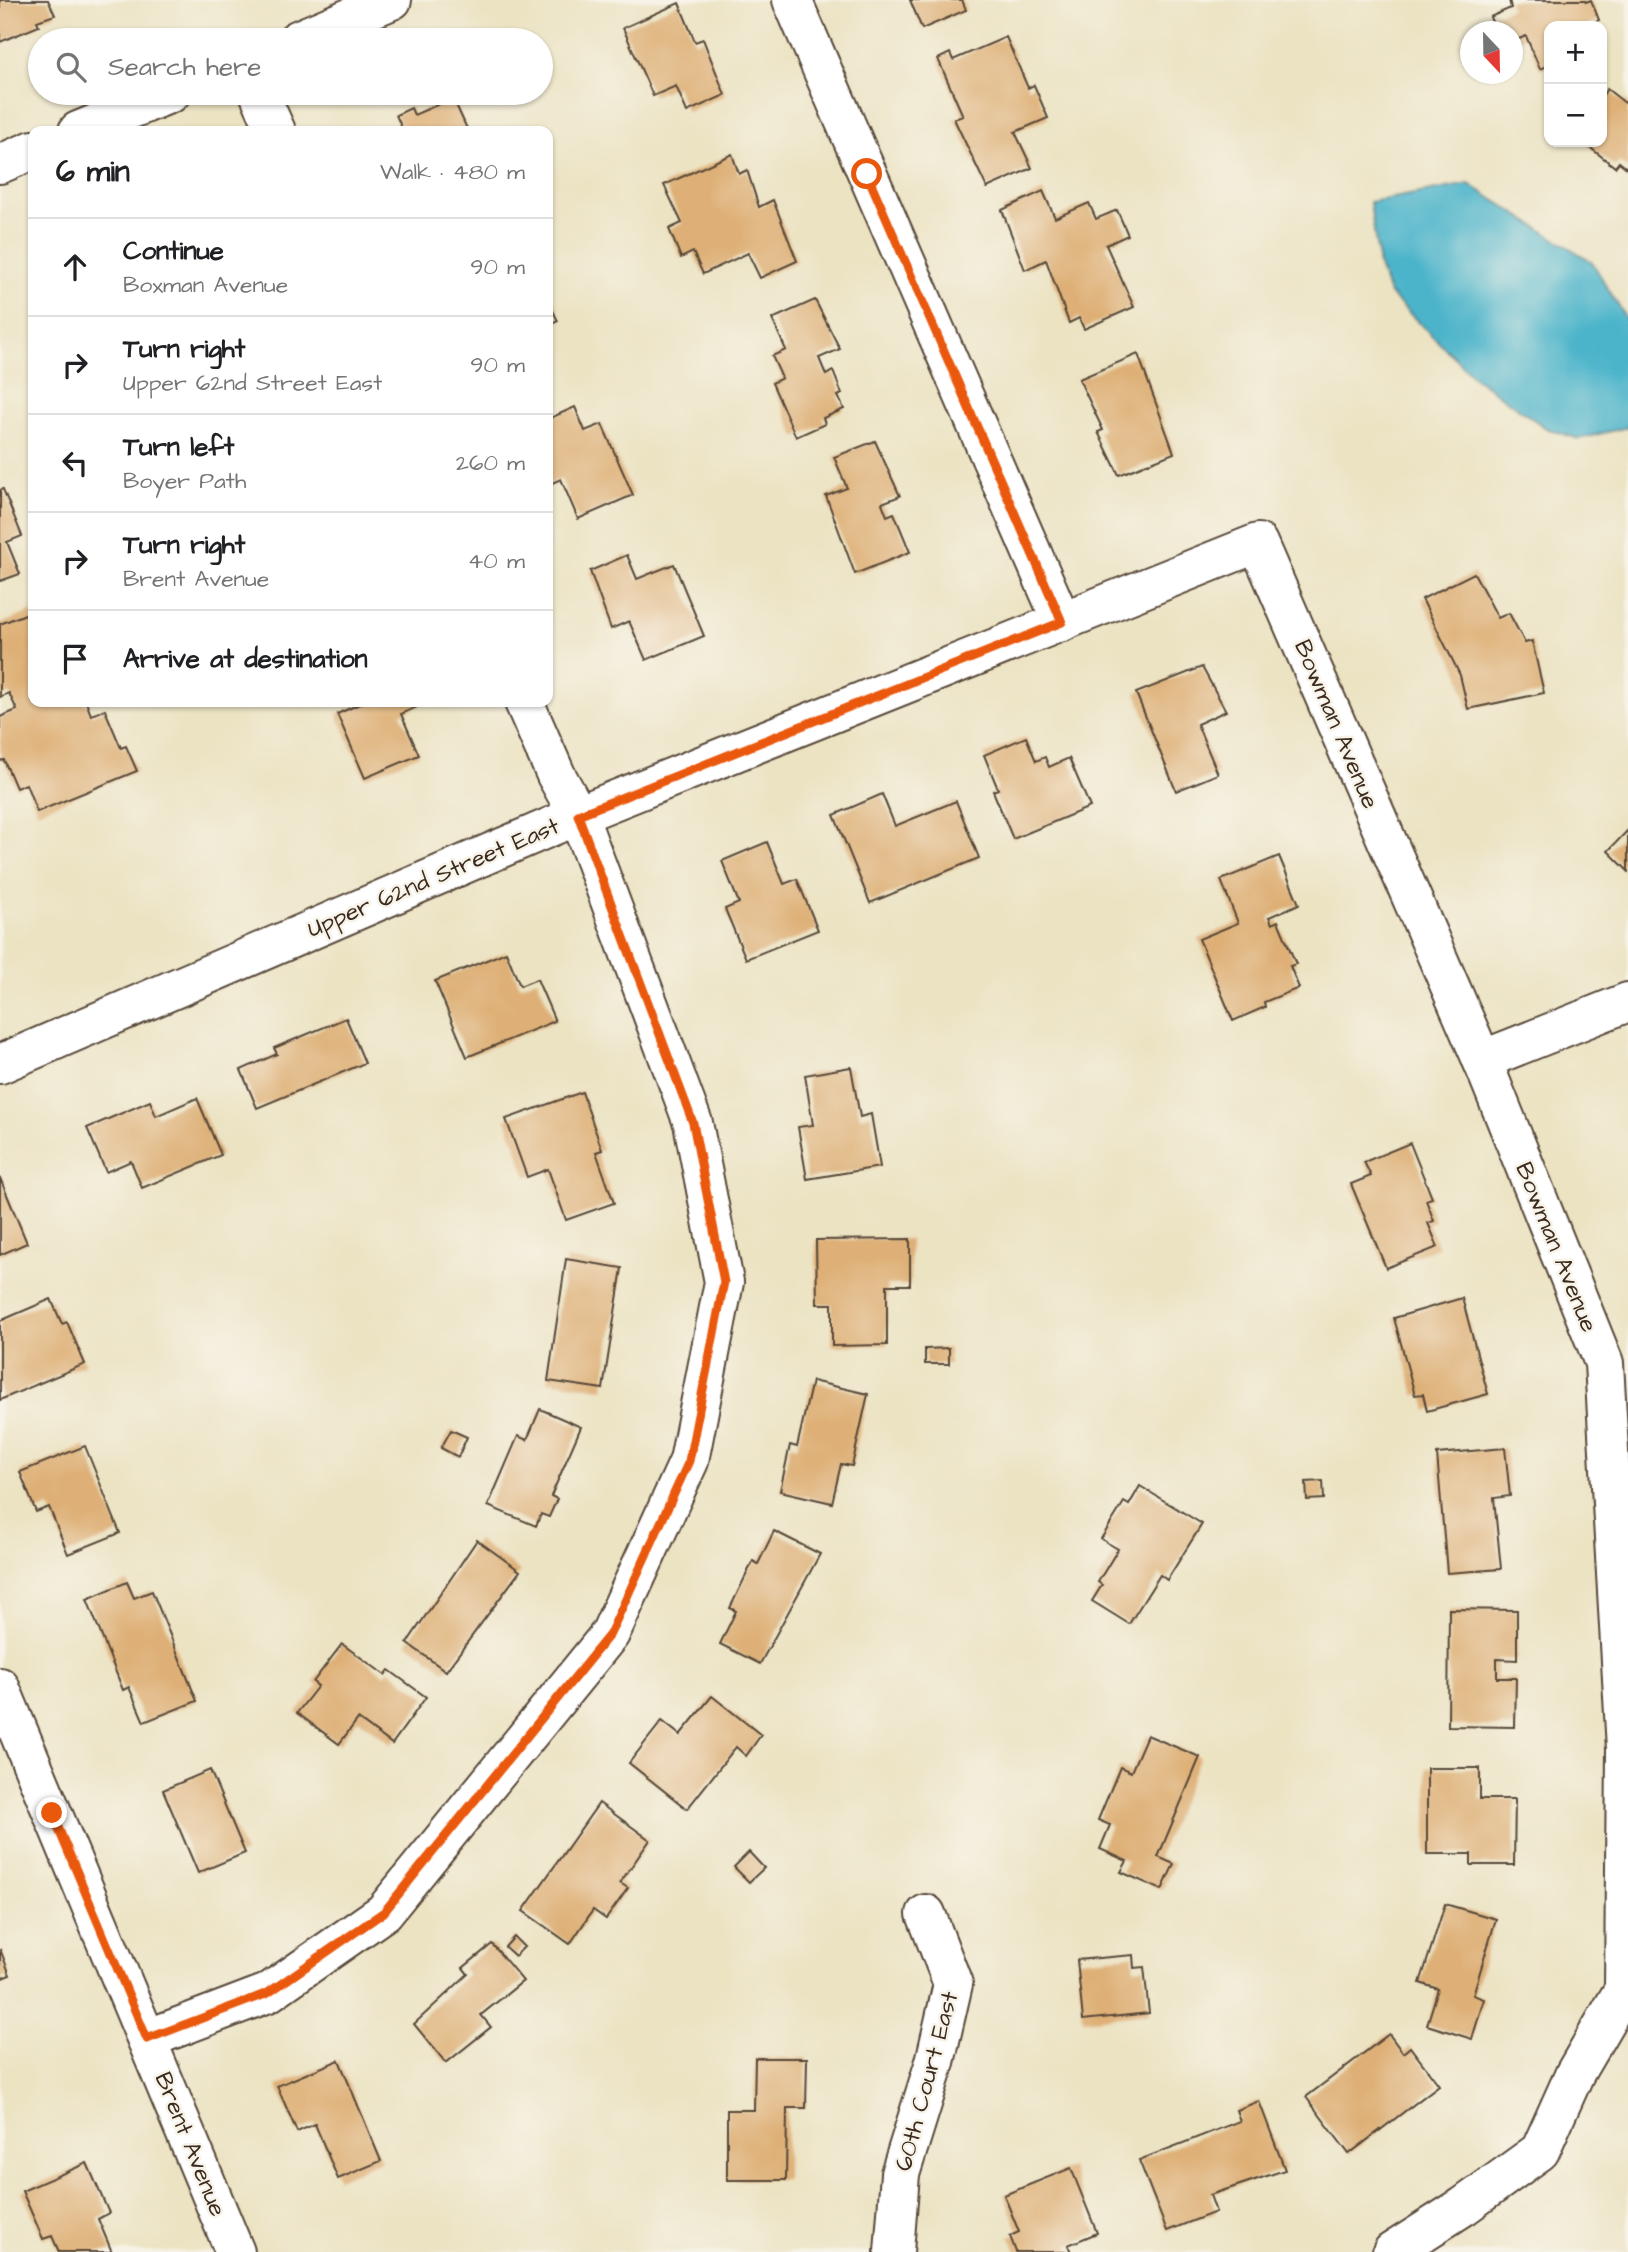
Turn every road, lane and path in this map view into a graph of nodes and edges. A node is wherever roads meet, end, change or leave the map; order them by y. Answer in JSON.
{"nodes":[{"id":1,"x":392,"y":0,"type":"edge"},
{"id":2,"x":792,"y":0,"type":"edge"},
{"id":3,"x":326,"y":28,"type":"edge"},
{"id":4,"x":142,"y":105,"type":"edge"},
{"id":5,"x":264,"y":105,"type":"edge"},
{"id":6,"x":90,"y":126,"type":"edge"},
{"id":7,"x":274,"y":126,"type":"edge"},
{"id":8,"x":28,"y":152,"type":"edge"},
{"id":9,"x":0,"y":164,"type":"edge"},
{"id":10,"x":1258,"y":542,"type":"joint"},
{"id":11,"x":1062,"y":622,"type":"junction"},
{"id":12,"x":526,"y":707,"type":"edge"},
{"id":13,"x":578,"y":815,"type":"junction"},
{"id":14,"x":1628,"y":1002,"type":"edge"},
{"id":15,"x":1482,"y":1060,"type":"junction"},
{"id":16,"x":0,"y":1064,"type":"edge"},
{"id":17,"x":0,"y":1688,"type":"edge"},
{"id":18,"x":926,"y":1914,"type":"dead end"},
{"id":19,"x":147,"y":2039,"type":"junction"},
{"id":20,"x":235,"y":2252,"type":"edge"},
{"id":21,"x":894,"y":2252,"type":"edge"},
{"id":22,"x":1392,"y":2252,"type":"edge"}],
"edges":[{"from":1,"to":3,"type":"street"},
{"from":2,"to":11,"type":"street"},
{"from":4,"to":6,"type":"street"},
{"from":5,"to":7,"type":"street"},
{"from":8,"to":9,"type":"street"},
{"from":10,"to":11,"type":"street","name":"Upper 62nd Street East"},
{"from":10,"to":15,"type":"street","name":"Bowman Avenue"},
{"from":11,"to":13,"type":"street","name":"Upper 62nd Street East"},
{"from":12,"to":13,"type":"street"},
{"from":13,"to":16,"type":"street","name":"Upper 62nd Street East"},
{"from":13,"to":19,"type":"street"},
{"from":14,"to":15,"type":"street"},
{"from":15,"to":22,"type":"street","name":"Bowman Avenue"},
{"from":17,"to":19,"type":"street","name":"Brent Avenue"},
{"from":18,"to":21,"type":"street","name":"60th Court East"},
{"from":19,"to":20,"type":"street","name":"Brent Avenue"}]}
